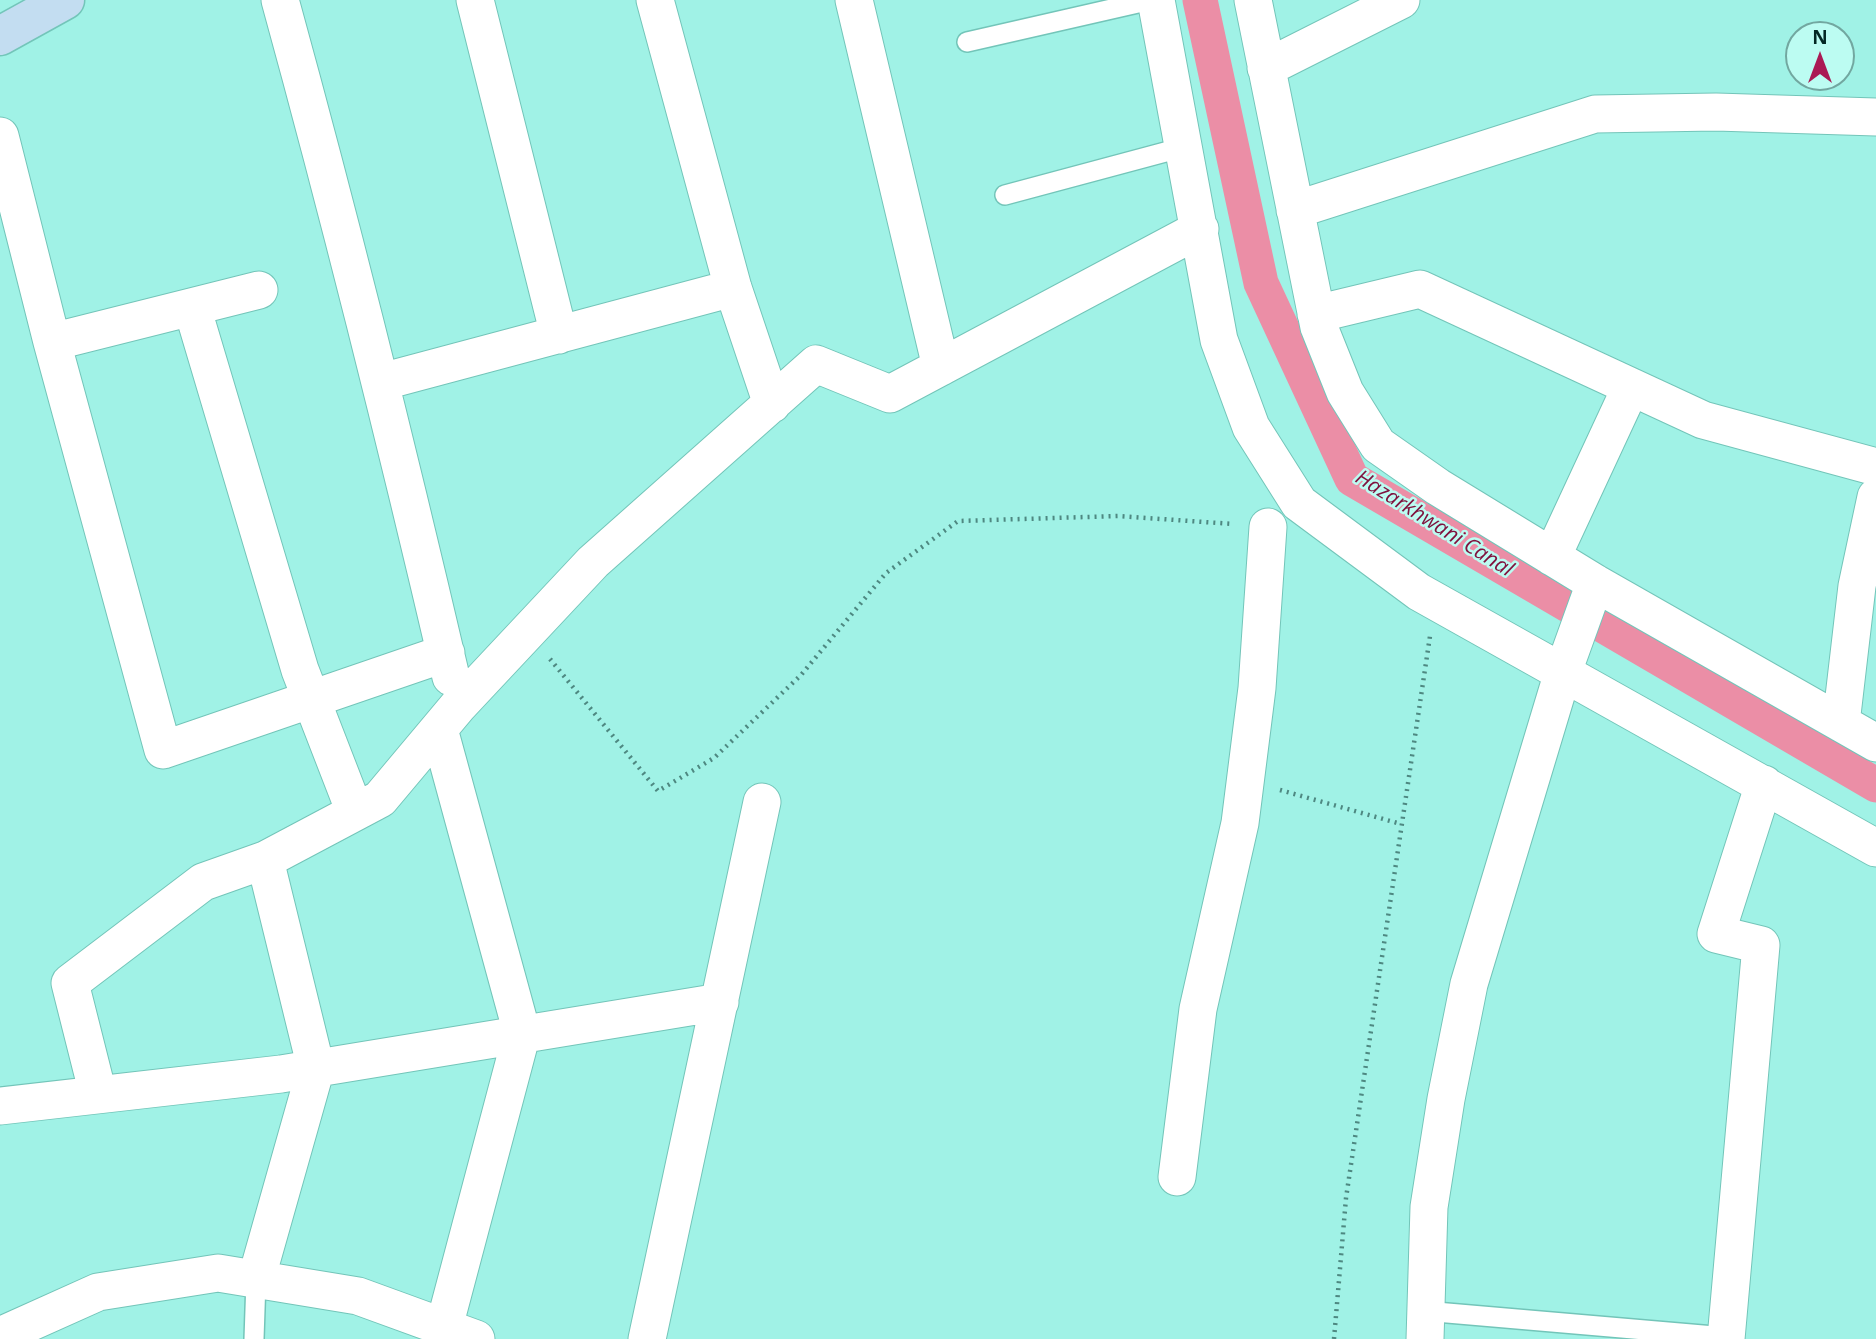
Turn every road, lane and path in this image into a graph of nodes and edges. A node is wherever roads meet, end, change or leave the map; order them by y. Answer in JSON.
{"nodes":[{"id":1,"x":65,"y":0,"type":"edge"},
{"id":2,"x":280,"y":0,"type":"edge"},
{"id":3,"x":475,"y":0,"type":"edge"},
{"id":4,"x":655,"y":0,"type":"edge"},
{"id":5,"x":854,"y":0,"type":"edge"},
{"id":6,"x":1150,"y":0,"type":"edge"},
{"id":7,"x":1156,"y":0,"type":"edge"},
{"id":8,"x":1253,"y":0,"type":"edge"},
{"id":9,"x":1401,"y":0,"type":"edge"},
{"id":10,"x":0,"y":36,"type":"edge"},
{"id":11,"x":967,"y":42,"type":"dead end"},
{"id":12,"x":1266,"y":68,"type":"junction"},
{"id":13,"x":1876,"y":117,"type":"edge"},
{"id":14,"x":0,"y":136,"type":"edge"},
{"id":15,"x":1184,"y":147,"type":"junction"},
{"id":16,"x":1005,"y":195,"type":"dead end"},
{"id":17,"x":1295,"y":210,"type":"junction"},
{"id":18,"x":1200,"y":229,"type":"junction"},
{"id":19,"x":733,"y":288,"type":"junction"},
{"id":20,"x":259,"y":290,"type":"dead end"},
{"id":21,"x":192,"y":307,"type":"junction"},
{"id":22,"x":1316,"y":314,"type":"junction"},
{"id":23,"x":559,"y":335,"type":"junction"},
{"id":24,"x":52,"y":342,"type":"junction"},
{"id":25,"x":941,"y":367,"type":"junction"},
{"id":26,"x":381,"y":382,"type":"junction"},
{"id":27,"x":1631,"y":387,"type":"junction"},
{"id":28,"x":772,"y":404,"type":"junction"},
{"id":29,"x":1876,"y":467,"type":"edge"},
{"id":30,"x":1876,"y":498,"type":"edge"},
{"id":31,"x":1268,"y":527,"type":"joint"},
{"id":32,"x":1552,"y":557,"type":"junction"},
{"id":33,"x":1595,"y":584,"type":"junction"},
{"id":34,"x":1436,"y":601,"type":"junction"},
{"id":35,"x":528,"y":631,"type":"junction"},
{"id":36,"x":446,"y":653,"type":"junction"},
{"id":37,"x":1564,"y":671,"type":"junction"},
{"id":38,"x":311,"y":699,"type":"junction"},
{"id":39,"x":449,"y":717,"type":"junction"},
{"id":40,"x":1841,"y":723,"type":"junction"},
{"id":41,"x":1876,"y":743,"type":"edge"},
{"id":42,"x":1245,"y":780,"type":"junction"},
{"id":43,"x":1764,"y":784,"type":"junction"},
{"id":44,"x":762,"y":802,"type":"dead end"},
{"id":45,"x":355,"y":812,"type":"junction"},
{"id":46,"x":1401,"y":824,"type":"junction"},
{"id":47,"x":1876,"y":848,"type":"edge"},
{"id":48,"x":265,"y":860,"type":"junction"},
{"id":49,"x":720,"y":1002,"type":"junction"},
{"id":50,"x":522,"y":1033,"type":"junction"},
{"id":51,"x":316,"y":1068,"type":"junction"},
{"id":52,"x":98,"y":1094,"type":"junction"},
{"id":53,"x":0,"y":1106,"type":"edge"},
{"id":54,"x":1177,"y":1177,"type":"dead end"},
{"id":55,"x":256,"y":1280,"type":"junction"},
{"id":56,"x":1424,"y":1325,"type":"edge"},
{"id":57,"x":460,"y":1333,"type":"edge"},
{"id":58,"x":0,"y":1336,"type":"edge"},
{"id":59,"x":1726,"y":1338,"type":"edge"},
{"id":60,"x":254,"y":1339,"type":"edge"},
{"id":61,"x":647,"y":1339,"type":"edge"},
{"id":62,"x":1334,"y":1339,"type":"edge"}],
"edges":[{"from":1,"to":10,"type":"street"},
{"from":2,"to":26,"type":"street"},
{"from":3,"to":23,"type":"street"},
{"from":4,"to":19,"type":"street"},
{"from":5,"to":25,"type":"street"},
{"from":6,"to":11,"type":"lane"},
{"from":7,"to":15,"type":"street"},
{"from":8,"to":12,"type":"street"},
{"from":9,"to":12,"type":"street"},
{"from":12,"to":17,"type":"street"},
{"from":13,"to":17,"type":"street"},
{"from":14,"to":24,"type":"street"},
{"from":15,"to":16,"type":"lane"},
{"from":15,"to":18,"type":"street"},
{"from":17,"to":22,"type":"street"},
{"from":18,"to":25,"type":"street"},
{"from":18,"to":34,"type":"street"},
{"from":19,"to":23,"type":"street"},
{"from":19,"to":28,"type":"street"},
{"from":20,"to":21,"type":"street"},
{"from":21,"to":24,"type":"street"},
{"from":21,"to":38,"type":"street"},
{"from":22,"to":27,"type":"street"},
{"from":22,"to":32,"type":"street"},
{"from":23,"to":26,"type":"street"},
{"from":24,"to":38,"type":"street"},
{"from":25,"to":28,"type":"street"},
{"from":26,"to":36,"type":"street"},
{"from":27,"to":29,"type":"street"},
{"from":27,"to":32,"type":"street"},
{"from":28,"to":35,"type":"street"},
{"from":30,"to":40,"type":"street"},
{"from":31,"to":35,"type":"path"},
{"from":31,"to":42,"type":"street"},
{"from":32,"to":33,"type":"street"},
{"from":33,"to":37,"type":"street"},
{"from":33,"to":40,"type":"street"},
{"from":34,"to":37,"type":"street"},
{"from":34,"to":46,"type":"path"},
{"from":35,"to":39,"type":"street"},
{"from":36,"to":38,"type":"street"},
{"from":36,"to":39,"type":"street"},
{"from":37,"to":43,"type":"street"},
{"from":37,"to":56,"type":"street"},
{"from":38,"to":45,"type":"street"},
{"from":39,"to":45,"type":"street"},
{"from":39,"to":50,"type":"street"},
{"from":40,"to":41,"type":"street"},
{"from":42,"to":46,"type":"path"},
{"from":42,"to":54,"type":"street"},
{"from":43,"to":47,"type":"street"},
{"from":43,"to":59,"type":"street"},
{"from":44,"to":49,"type":"street"},
{"from":45,"to":48,"type":"street"},
{"from":46,"to":62,"type":"path"},
{"from":48,"to":51,"type":"street"},
{"from":48,"to":52,"type":"street"},
{"from":49,"to":50,"type":"street"},
{"from":49,"to":61,"type":"street"},
{"from":50,"to":51,"type":"street"},
{"from":50,"to":57,"type":"street"},
{"from":51,"to":52,"type":"street"},
{"from":51,"to":55,"type":"street"},
{"from":52,"to":53,"type":"street"},
{"from":55,"to":57,"type":"street"},
{"from":55,"to":58,"type":"street"},
{"from":55,"to":60,"type":"lane"},
{"from":56,"to":59,"type":"lane"}]}
